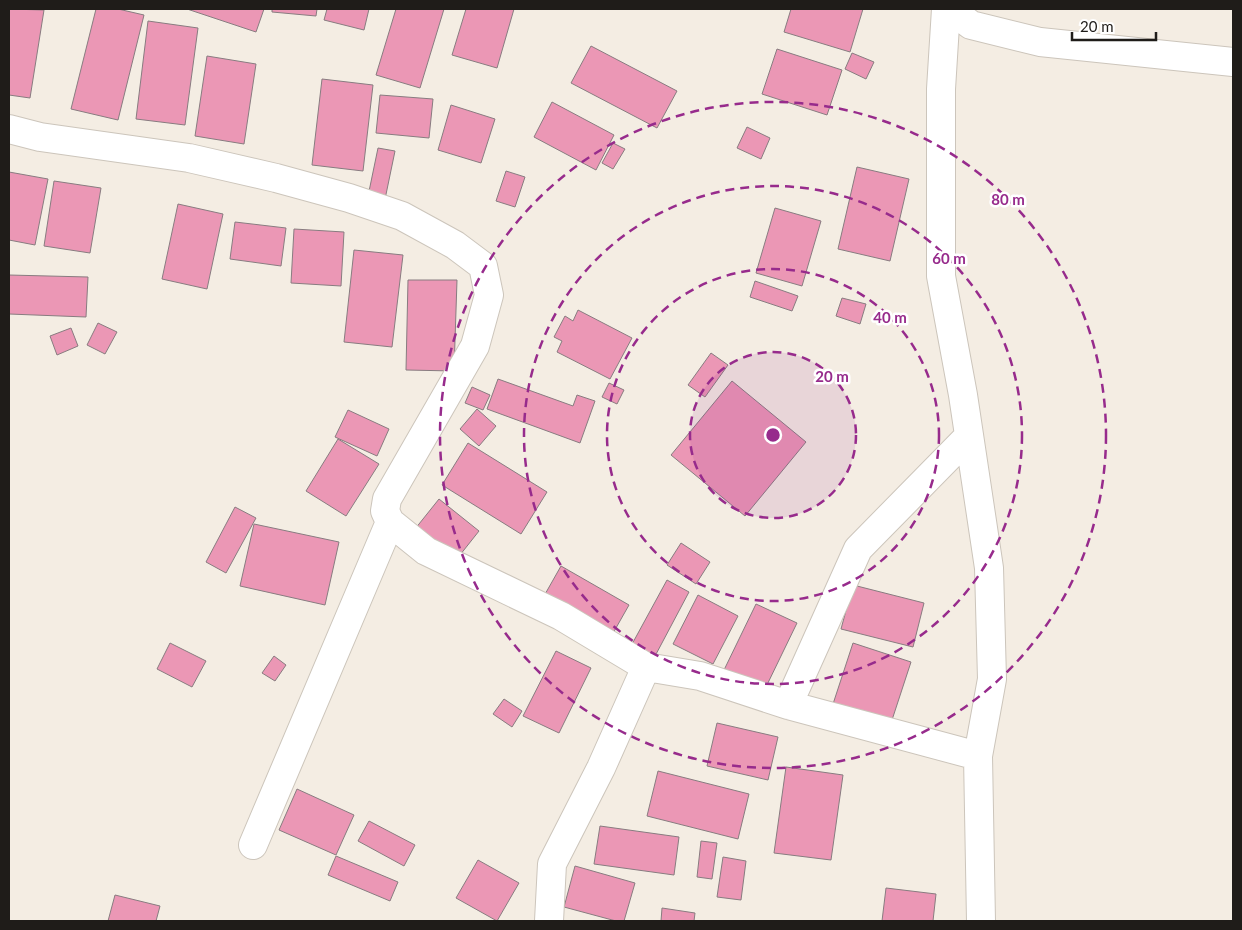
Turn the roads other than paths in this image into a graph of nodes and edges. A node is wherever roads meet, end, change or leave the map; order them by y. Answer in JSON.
{"nodes":[{"id":1,"x":948,"y":9,"type":"edge"},
{"id":2,"x":1233,"y":62,"type":"edge"},
{"id":3,"x":9,"y":129,"type":"edge"},
{"id":4,"x":969,"y":436,"type":"junction"},
{"id":5,"x":390,"y":522,"type":"junction"},
{"id":6,"x":646,"y":667,"type":"junction"},
{"id":7,"x":788,"y":705,"type":"junction"},
{"id":8,"x":978,"y":756,"type":"junction"},
{"id":9,"x":253,"y":845,"type":"dead end"},
{"id":10,"x":549,"y":921,"type":"edge"},
{"id":11,"x":982,"y":921,"type":"edge"}],
"edges":[{"from":1,"to":2,"type":"street"},
{"from":1,"to":4,"type":"street"},
{"from":3,"to":5,"type":"street"},
{"from":4,"to":7,"type":"street"},
{"from":4,"to":8,"type":"street"},
{"from":5,"to":6,"type":"street"},
{"from":5,"to":9,"type":"street"},
{"from":6,"to":7,"type":"street"},
{"from":6,"to":10,"type":"street"},
{"from":7,"to":8,"type":"street"},
{"from":8,"to":11,"type":"street"}]}
